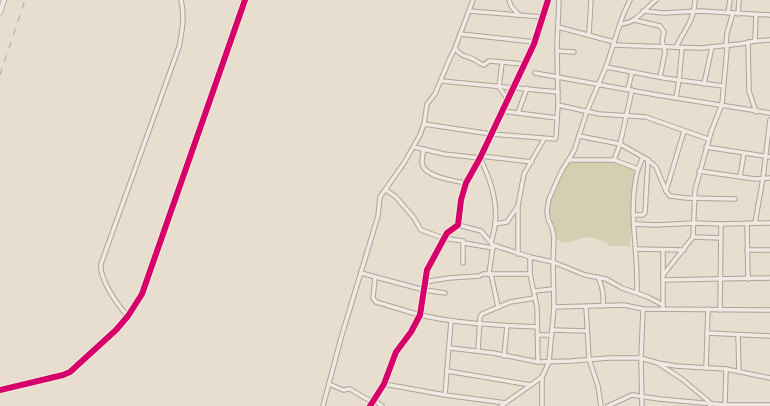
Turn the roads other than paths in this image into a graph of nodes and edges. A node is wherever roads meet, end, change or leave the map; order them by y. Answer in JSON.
{"nodes":[{"id":1,"x":4,"y":0,"type":"edge"},
{"id":2,"x":181,"y":0,"type":"edge"},
{"id":3,"x":245,"y":0,"type":"edge"},
{"id":4,"x":473,"y":0,"type":"edge"},
{"id":5,"x":509,"y":0,"type":"edge"},
{"id":6,"x":548,"y":0,"type":"edge"},
{"id":7,"x":559,"y":0,"type":"edge"},
{"id":8,"x":591,"y":0,"type":"edge"},
{"id":9,"x":630,"y":0,"type":"edge"},
{"id":10,"x":656,"y":0,"type":"edge"},
{"id":11,"x":695,"y":0,"type":"edge"},
{"id":12,"x":730,"y":0,"type":"edge"},
{"id":13,"x":739,"y":0,"type":"edge"},
{"id":14,"x":469,"y":11,"type":"junction"},
{"id":15,"x":643,"y":11,"type":"junction"},
{"id":16,"x":694,"y":11,"type":"junction"},
{"id":17,"x":0,"y":12,"type":"edge"},
{"id":18,"x":728,"y":13,"type":"junction"},
{"id":19,"x":735,"y":13,"type":"junction"},
{"id":20,"x":756,"y":14,"type":"junction"},
{"id":21,"x":519,"y":15,"type":"junction"},
{"id":22,"x":770,"y":15,"type":"edge"},
{"id":23,"x":543,"y":17,"type":"junction"},
{"id":24,"x":634,"y":20,"type":"junction"},
{"id":25,"x":620,"y":24,"type":"junction"},
{"id":26,"x":558,"y":27,"type":"junction"},
{"id":27,"x":460,"y":34,"type":"junction"},
{"id":28,"x":589,"y":34,"type":"junction"},
{"id":29,"x":770,"y":40,"type":"edge"},
{"id":30,"x":755,"y":41,"type":"junction"},
{"id":31,"x":535,"y":42,"type":"junction"},
{"id":32,"x":748,"y":42,"type":"junction"},
{"id":33,"x":614,"y":43,"type":"junction"},
{"id":34,"x":664,"y":46,"type":"junction"},
{"id":35,"x":727,"y":46,"type":"junction"},
{"id":36,"x":676,"y":47,"type":"junction"},
{"id":37,"x":712,"y":47,"type":"junction"},
{"id":38,"x":455,"y":48,"type":"junction"},
{"id":39,"x":682,"y":48,"type":"junction"},
{"id":40,"x":558,"y":51,"type":"junction"},
{"id":41,"x":574,"y":52,"type":"dead end"},
{"id":42,"x":502,"y":63,"type":"junction"},
{"id":43,"x":524,"y":64,"type":"junction"},
{"id":44,"x":606,"y":67,"type":"junction"},
{"id":45,"x":632,"y":72,"type":"junction"},
{"id":46,"x":535,"y":73,"type":"dead end"},
{"id":47,"x":558,"y":77,"type":"junction"},
{"id":48,"x":660,"y":77,"type":"junction"},
{"id":49,"x":679,"y":80,"type":"junction"},
{"id":50,"x":441,"y":81,"type":"junction"},
{"id":51,"x":598,"y":83,"type":"junction"},
{"id":52,"x":704,"y":84,"type":"junction"},
{"id":53,"x":723,"y":86,"type":"junction"},
{"id":54,"x":499,"y":87,"type":"junction"},
{"id":55,"x":514,"y":87,"type":"junction"},
{"id":56,"x":527,"y":88,"type":"junction"},
{"id":57,"x":630,"y":89,"type":"junction"},
{"id":58,"x":558,"y":92,"type":"junction"},
{"id":59,"x":676,"y":98,"type":"junction"},
{"id":60,"x":507,"y":102,"type":"junction"},
{"id":61,"x":558,"y":105,"type":"junction"},
{"id":62,"x":721,"y":106,"type":"junction"},
{"id":63,"x":587,"y":111,"type":"junction"},
{"id":64,"x":502,"y":112,"type":"junction"},
{"id":65,"x":756,"y":112,"type":"junction"},
{"id":66,"x":518,"y":113,"type":"junction"},
{"id":67,"x":770,"y":114,"type":"edge"},
{"id":68,"x":625,"y":116,"type":"junction"},
{"id":69,"x":557,"y":118,"type":"junction"},
{"id":70,"x":770,"y":120,"type":"edge"},
{"id":71,"x":424,"y":124,"type":"junction"},
{"id":72,"x":684,"y":131,"type":"junction"},
{"id":73,"x":491,"y":134,"type":"junction"},
{"id":74,"x":579,"y":136,"type":"junction"},
{"id":75,"x":544,"y":139,"type":"junction"},
{"id":76,"x":708,"y":139,"type":"junction"},
{"id":77,"x":620,"y":144,"type":"junction"},
{"id":78,"x":414,"y":147,"type":"junction"},
{"id":79,"x":706,"y":147,"type":"junction"},
{"id":80,"x":424,"y":149,"type":"junction"},
{"id":81,"x":744,"y":153,"type":"junction"},
{"id":82,"x":480,"y":157,"type":"junction"},
{"id":83,"x":643,"y":157,"type":"junction"},
{"id":84,"x":765,"y":157,"type":"junction"},
{"id":85,"x":770,"y":157,"type":"edge"},
{"id":86,"x":569,"y":160,"type":"junction"},
{"id":87,"x":614,"y":160,"type":"junction"},
{"id":88,"x":648,"y":160,"type":"junction"},
{"id":89,"x":532,"y":162,"type":"junction"},
{"id":90,"x":638,"y":169,"type":"junction"},
{"id":91,"x":699,"y":171,"type":"junction"},
{"id":92,"x":740,"y":177,"type":"junction"},
{"id":93,"x":763,"y":178,"type":"junction"},
{"id":94,"x":770,"y":178,"type":"edge"},
{"id":95,"x":466,"y":183,"type":"junction"},
{"id":96,"x":386,"y":190,"type":"junction"},
{"id":97,"x":666,"y":191,"type":"junction"},
{"id":98,"x":694,"y":198,"type":"junction"},
{"id":99,"x":735,"y":198,"type":"dead end"},
{"id":100,"x":518,"y":206,"type":"junction"},
{"id":101,"x":633,"y":215,"type":"junction"},
{"id":102,"x":694,"y":223,"type":"junction"},
{"id":103,"x":747,"y":223,"type":"junction"},
{"id":104,"x":755,"y":223,"type":"junction"},
{"id":105,"x":770,"y":223,"type":"edge"},
{"id":106,"x":495,"y":224,"type":"junction"},
{"id":107,"x":634,"y":224,"type":"junction"},
{"id":108,"x":721,"y":224,"type":"junction"},
{"id":109,"x":458,"y":225,"type":"junction"},
{"id":110,"x":693,"y":237,"type":"junction"},
{"id":111,"x":443,"y":238,"type":"junction"},
{"id":112,"x":721,"y":238,"type":"junction"},
{"id":113,"x":464,"y":243,"type":"junction"},
{"id":114,"x":492,"y":245,"type":"junction"},
{"id":115,"x":636,"y":250,"type":"junction"},
{"id":116,"x":663,"y":250,"type":"junction"},
{"id":117,"x":684,"y":250,"type":"junction"},
{"id":118,"x":748,"y":250,"type":"junction"},
{"id":119,"x":770,"y":250,"type":"edge"},
{"id":120,"x":518,"y":254,"type":"junction"},
{"id":121,"x":530,"y":258,"type":"junction"},
{"id":122,"x":553,"y":262,"type":"junction"},
{"id":123,"x":463,"y":263,"type":"dead end"},
{"id":124,"x":360,"y":273,"type":"junction"},
{"id":125,"x":490,"y":274,"type":"junction"},
{"id":126,"x":530,"y":274,"type":"junction"},
{"id":127,"x":663,"y":275,"type":"junction"},
{"id":128,"x":375,"y":277,"type":"junction"},
{"id":129,"x":598,"y":277,"type":"junction"},
{"id":130,"x":770,"y":278,"type":"edge"},
{"id":131,"x":748,"y":279,"type":"junction"},
{"id":132,"x":663,"y":280,"type":"junction"},
{"id":133,"x":721,"y":280,"type":"junction"},
{"id":134,"x":424,"y":282,"type":"junction"},
{"id":135,"x":553,"y":289,"type":"junction"},
{"id":136,"x":424,"y":290,"type":"junction"},
{"id":137,"x":535,"y":292,"type":"junction"},
{"id":138,"x":637,"y":292,"type":"junction"},
{"id":139,"x":445,"y":293,"type":"dead end"},
{"id":140,"x":535,"y":298,"type":"junction"},
{"id":141,"x":603,"y":306,"type":"junction"},
{"id":142,"x":498,"y":307,"type":"junction"},
{"id":143,"x":554,"y":307,"type":"junction"},
{"id":144,"x":586,"y":307,"type":"junction"},
{"id":145,"x":663,"y":307,"type":"junction"},
{"id":146,"x":643,"y":309,"type":"junction"},
{"id":147,"x":708,"y":309,"type":"junction"},
{"id":148,"x":720,"y":310,"type":"junction"},
{"id":149,"x":770,"y":310,"type":"edge"},
{"id":150,"x":420,"y":315,"type":"junction"},
{"id":151,"x":128,"y":316,"type":"junction"},
{"id":152,"x":452,"y":321,"type":"junction"},
{"id":153,"x":481,"y":324,"type":"junction"},
{"id":154,"x":507,"y":326,"type":"junction"},
{"id":155,"x":537,"y":327,"type":"junction"},
{"id":156,"x":552,"y":330,"type":"junction"},
{"id":157,"x":587,"y":331,"type":"junction"},
{"id":158,"x":707,"y":333,"type":"junction"},
{"id":159,"x":537,"y":335,"type":"junction"},
{"id":160,"x":552,"y":335,"type":"junction"},
{"id":161,"x":738,"y":335,"type":"junction"},
{"id":162,"x":770,"y":336,"type":"edge"},
{"id":163,"x":450,"y":348,"type":"junction"},
{"id":164,"x":478,"y":352,"type":"junction"},
{"id":165,"x":504,"y":356,"type":"junction"},
{"id":166,"x":641,"y":358,"type":"junction"},
{"id":167,"x":589,"y":359,"type":"junction"},
{"id":168,"x":538,"y":362,"type":"junction"},
{"id":169,"x":549,"y":362,"type":"junction"},
{"id":170,"x":658,"y":363,"type":"junction"},
{"id":171,"x":706,"y":368,"type":"junction"},
{"id":172,"x":726,"y":369,"type":"junction"},
{"id":173,"x":739,"y":371,"type":"junction"},
{"id":174,"x":447,"y":372,"type":"junction"},
{"id":175,"x":542,"y":377,"type":"junction"},
{"id":176,"x":770,"y":378,"type":"edge"},
{"id":177,"x":329,"y":384,"type":"junction"},
{"id":178,"x":384,"y":384,"type":"junction"},
{"id":179,"x":531,"y":386,"type":"junction"},
{"id":180,"x":0,"y":390,"type":"edge"},
{"id":181,"x":445,"y":395,"type":"junction"},
{"id":182,"x":642,"y":397,"type":"junction"},
{"id":183,"x":688,"y":401,"type":"junction"},
{"id":184,"x":373,"y":402,"type":"junction"},
{"id":185,"x":506,"y":403,"type":"junction"},
{"id":186,"x":710,"y":405,"type":"edge"},
{"id":187,"x":725,"y":405,"type":"junction"},
{"id":188,"x":770,"y":405,"type":"edge"},
{"id":189,"x":323,"y":406,"type":"edge"},
{"id":190,"x":370,"y":406,"type":"edge"},
{"id":191,"x":382,"y":406,"type":"edge"},
{"id":192,"x":502,"y":406,"type":"edge"},
{"id":193,"x":542,"y":406,"type":"edge"},
{"id":194,"x":601,"y":406,"type":"edge"},
{"id":195,"x":608,"y":406,"type":"edge"},
{"id":196,"x":642,"y":406,"type":"edge"},
{"id":197,"x":689,"y":406,"type":"edge"},
{"id":198,"x":739,"y":406,"type":"edge"}],
"edges":[{"from":1,"to":17,"type":"street"},
{"from":2,"to":151,"type":"street"},
{"from":3,"to":151,"type":"street"},
{"from":4,"to":14,"type":"street"},
{"from":5,"to":21,"type":"street"},
{"from":6,"to":23,"type":"street"},
{"from":7,"to":26,"type":"street"},
{"from":8,"to":28,"type":"street"},
{"from":9,"to":25,"type":"street"},
{"from":10,"to":15,"type":"street"},
{"from":11,"to":16,"type":"street"},
{"from":12,"to":18,"type":"street"},
{"from":13,"to":19,"type":"street"},
{"from":14,"to":21,"type":"street"},
{"from":14,"to":27,"type":"street"},
{"from":15,"to":16,"type":"street"},
{"from":15,"to":24,"type":"street"},
{"from":16,"to":18,"type":"street"},
{"from":16,"to":36,"type":"street"},
{"from":18,"to":19,"type":"street"},
{"from":19,"to":20,"type":"street"},
{"from":19,"to":35,"type":"street"},
{"from":20,"to":22,"type":"street"},
{"from":20,"to":30,"type":"street"},
{"from":21,"to":23,"type":"street"},
{"from":23,"to":31,"type":"street"},
{"from":24,"to":25,"type":"street"},
{"from":24,"to":34,"type":"street"},
{"from":25,"to":33,"type":"street"},
{"from":26,"to":28,"type":"street"},
{"from":26,"to":40,"type":"street"},
{"from":27,"to":31,"type":"street"},
{"from":27,"to":38,"type":"street"},
{"from":28,"to":33,"type":"street"},
{"from":29,"to":30,"type":"street"},
{"from":30,"to":32,"type":"street"},
{"from":31,"to":43,"type":"street"},
{"from":32,"to":35,"type":"street"},
{"from":32,"to":65,"type":"street"},
{"from":33,"to":34,"type":"street"},
{"from":33,"to":44,"type":"street"},
{"from":34,"to":36,"type":"street"},
{"from":34,"to":48,"type":"street"},
{"from":35,"to":37,"type":"street"},
{"from":35,"to":53,"type":"street"},
{"from":36,"to":39,"type":"street"},
{"from":37,"to":39,"type":"street"},
{"from":37,"to":52,"type":"street"},
{"from":38,"to":42,"type":"street"},
{"from":38,"to":50,"type":"street"},
{"from":39,"to":49,"type":"street"},
{"from":40,"to":41,"type":"street"},
{"from":40,"to":47,"type":"street"},
{"from":42,"to":43,"type":"street"},
{"from":42,"to":54,"type":"street"},
{"from":43,"to":55,"type":"street"},
{"from":44,"to":45,"type":"street"},
{"from":44,"to":51,"type":"street"},
{"from":45,"to":48,"type":"street"},
{"from":45,"to":57,"type":"street"},
{"from":46,"to":47,"type":"street"},
{"from":47,"to":51,"type":"street"},
{"from":47,"to":58,"type":"street"},
{"from":48,"to":49,"type":"street"},
{"from":49,"to":52,"type":"street"},
{"from":49,"to":59,"type":"street"},
{"from":50,"to":54,"type":"street"},
{"from":50,"to":71,"type":"street"},
{"from":51,"to":57,"type":"street"},
{"from":51,"to":63,"type":"street"},
{"from":52,"to":53,"type":"street"},
{"from":53,"to":62,"type":"street"},
{"from":54,"to":55,"type":"street"},
{"from":54,"to":60,"type":"street"},
{"from":55,"to":56,"type":"street"},
{"from":55,"to":60,"type":"street"},
{"from":56,"to":58,"type":"street"},
{"from":56,"to":66,"type":"street"},
{"from":57,"to":59,"type":"street"},
{"from":57,"to":68,"type":"street"},
{"from":58,"to":61,"type":"street"},
{"from":59,"to":62,"type":"street"},
{"from":60,"to":64,"type":"street"},
{"from":61,"to":63,"type":"street"},
{"from":61,"to":69,"type":"street"},
{"from":62,"to":65,"type":"street"},
{"from":62,"to":76,"type":"street"},
{"from":63,"to":68,"type":"street"},
{"from":63,"to":74,"type":"street"},
{"from":64,"to":66,"type":"street"},
{"from":64,"to":73,"type":"street"},
{"from":65,"to":67,"type":"street"},
{"from":66,"to":69,"type":"street"},
{"from":68,"to":72,"type":"street"},
{"from":68,"to":77,"type":"street"},
{"from":69,"to":75,"type":"street"},
{"from":70,"to":84,"type":"street"},
{"from":71,"to":73,"type":"street"},
{"from":71,"to":78,"type":"street"},
{"from":72,"to":76,"type":"street"},
{"from":72,"to":97,"type":"street"},
{"from":73,"to":75,"type":"street"},
{"from":73,"to":82,"type":"street"},
{"from":74,"to":77,"type":"street"},
{"from":74,"to":86,"type":"street"},
{"from":75,"to":89,"type":"street"},
{"from":76,"to":79,"type":"street"},
{"from":77,"to":83,"type":"street"},
{"from":77,"to":87,"type":"street"},
{"from":78,"to":80,"type":"street"},
{"from":78,"to":96,"type":"street"},
{"from":79,"to":81,"type":"street"},
{"from":79,"to":91,"type":"street"},
{"from":80,"to":82,"type":"street"},
{"from":80,"to":95,"type":"street"},
{"from":81,"to":84,"type":"street"},
{"from":81,"to":92,"type":"street"},
{"from":82,"to":89,"type":"street"},
{"from":82,"to":95,"type":"street"},
{"from":82,"to":106,"type":"street"},
{"from":83,"to":88,"type":"street"},
{"from":83,"to":90,"type":"street"},
{"from":84,"to":85,"type":"street"},
{"from":84,"to":93,"type":"street"},
{"from":86,"to":87,"type":"street"},
{"from":86,"to":122,"type":"street"},
{"from":87,"to":90,"type":"street"},
{"from":88,"to":97,"type":"street"},
{"from":88,"to":101,"type":"street"},
{"from":89,"to":100,"type":"street"},
{"from":90,"to":101,"type":"street"},
{"from":91,"to":92,"type":"street"},
{"from":91,"to":98,"type":"street"},
{"from":92,"to":93,"type":"street"},
{"from":93,"to":94,"type":"street"},
{"from":93,"to":104,"type":"street"},
{"from":95,"to":109,"type":"street"},
{"from":96,"to":111,"type":"street"},
{"from":96,"to":124,"type":"street"},
{"from":97,"to":98,"type":"street"},
{"from":98,"to":99,"type":"street"},
{"from":98,"to":102,"type":"street"},
{"from":100,"to":106,"type":"street"},
{"from":100,"to":120,"type":"street"},
{"from":101,"to":107,"type":"street"},
{"from":102,"to":107,"type":"street"},
{"from":102,"to":108,"type":"street"},
{"from":102,"to":110,"type":"street"},
{"from":103,"to":104,"type":"street"},
{"from":103,"to":108,"type":"street"},
{"from":103,"to":118,"type":"street"},
{"from":104,"to":105,"type":"street"},
{"from":106,"to":114,"type":"street"},
{"from":107,"to":115,"type":"street"},
{"from":108,"to":112,"type":"street"},
{"from":109,"to":111,"type":"street"},
{"from":109,"to":114,"type":"street"},
{"from":110,"to":112,"type":"street"},
{"from":110,"to":117,"type":"street"},
{"from":111,"to":113,"type":"street"},
{"from":111,"to":134,"type":"street"},
{"from":112,"to":133,"type":"street"},
{"from":113,"to":114,"type":"street"},
{"from":113,"to":123,"type":"street"},
{"from":114,"to":120,"type":"street"},
{"from":114,"to":125,"type":"street"},
{"from":115,"to":116,"type":"street"},
{"from":115,"to":138,"type":"street"},
{"from":116,"to":117,"type":"street"},
{"from":116,"to":127,"type":"street"},
{"from":117,"to":127,"type":"street"},
{"from":118,"to":119,"type":"street"},
{"from":118,"to":131,"type":"street"},
{"from":120,"to":121,"type":"street"},
{"from":121,"to":122,"type":"street"},
{"from":121,"to":126,"type":"street"},
{"from":122,"to":129,"type":"street"},
{"from":122,"to":135,"type":"street"},
{"from":124,"to":128,"type":"street"},
{"from":124,"to":177,"type":"street"},
{"from":125,"to":126,"type":"street"},
{"from":125,"to":134,"type":"street"},
{"from":125,"to":142,"type":"street"},
{"from":126,"to":137,"type":"street"},
{"from":127,"to":132,"type":"street"},
{"from":128,"to":136,"type":"street"},
{"from":128,"to":150,"type":"street"},
{"from":129,"to":138,"type":"street"},
{"from":129,"to":141,"type":"street"},
{"from":130,"to":131,"type":"street"},
{"from":131,"to":133,"type":"street"},
{"from":132,"to":133,"type":"street"},
{"from":132,"to":145,"type":"street"},
{"from":133,"to":148,"type":"street"},
{"from":134,"to":136,"type":"street"},
{"from":135,"to":137,"type":"street"},
{"from":135,"to":143,"type":"street"},
{"from":136,"to":139,"type":"street"},
{"from":136,"to":150,"type":"street"},
{"from":137,"to":140,"type":"street"},
{"from":138,"to":145,"type":"street"},
{"from":140,"to":142,"type":"street"},
{"from":140,"to":155,"type":"street"},
{"from":141,"to":144,"type":"street"},
{"from":141,"to":146,"type":"street"},
{"from":142,"to":153,"type":"street"},
{"from":143,"to":144,"type":"street"},
{"from":143,"to":156,"type":"street"},
{"from":144,"to":157,"type":"street"},
{"from":145,"to":146,"type":"street"},
{"from":145,"to":147,"type":"street"},
{"from":146,"to":166,"type":"street"},
{"from":147,"to":148,"type":"street"},
{"from":147,"to":158,"type":"street"},
{"from":148,"to":149,"type":"street"},
{"from":150,"to":152,"type":"street"},
{"from":150,"to":178,"type":"street"},
{"from":151,"to":180,"type":"street"},
{"from":152,"to":153,"type":"street"},
{"from":152,"to":163,"type":"street"},
{"from":153,"to":154,"type":"street"},
{"from":153,"to":164,"type":"street"},
{"from":154,"to":155,"type":"street"},
{"from":154,"to":165,"type":"street"},
{"from":155,"to":159,"type":"street"},
{"from":156,"to":157,"type":"street"},
{"from":156,"to":160,"type":"street"},
{"from":157,"to":167,"type":"street"},
{"from":158,"to":161,"type":"street"},
{"from":158,"to":171,"type":"street"},
{"from":159,"to":160,"type":"street"},
{"from":159,"to":168,"type":"street"},
{"from":160,"to":169,"type":"street"},
{"from":161,"to":162,"type":"street"},
{"from":161,"to":173,"type":"street"},
{"from":163,"to":164,"type":"street"},
{"from":163,"to":174,"type":"street"},
{"from":164,"to":165,"type":"street"},
{"from":165,"to":168,"type":"street"},
{"from":166,"to":167,"type":"street"},
{"from":166,"to":170,"type":"street"},
{"from":166,"to":182,"type":"street"},
{"from":167,"to":169,"type":"street"},
{"from":167,"to":194,"type":"street"},
{"from":168,"to":169,"type":"street"},
{"from":169,"to":175,"type":"street"},
{"from":170,"to":171,"type":"street"},
{"from":170,"to":186,"type":"street"},
{"from":171,"to":172,"type":"street"},
{"from":172,"to":173,"type":"street"},
{"from":172,"to":187,"type":"street"},
{"from":173,"to":176,"type":"street"},
{"from":174,"to":179,"type":"street"},
{"from":174,"to":181,"type":"street"},
{"from":175,"to":179,"type":"street"},
{"from":175,"to":193,"type":"street"},
{"from":177,"to":184,"type":"street"},
{"from":177,"to":189,"type":"street"},
{"from":178,"to":181,"type":"street"},
{"from":178,"to":184,"type":"street"},
{"from":179,"to":185,"type":"street"},
{"from":181,"to":185,"type":"street"},
{"from":182,"to":183,"type":"street"},
{"from":182,"to":195,"type":"street"},
{"from":182,"to":196,"type":"street"},
{"from":183,"to":186,"type":"street"},
{"from":183,"to":197,"type":"street"},
{"from":184,"to":190,"type":"street"},
{"from":184,"to":191,"type":"street"},
{"from":185,"to":192,"type":"street"},
{"from":186,"to":187,"type":"street"},
{"from":187,"to":198,"type":"street"},
{"from":188,"to":198,"type":"street"}]}
